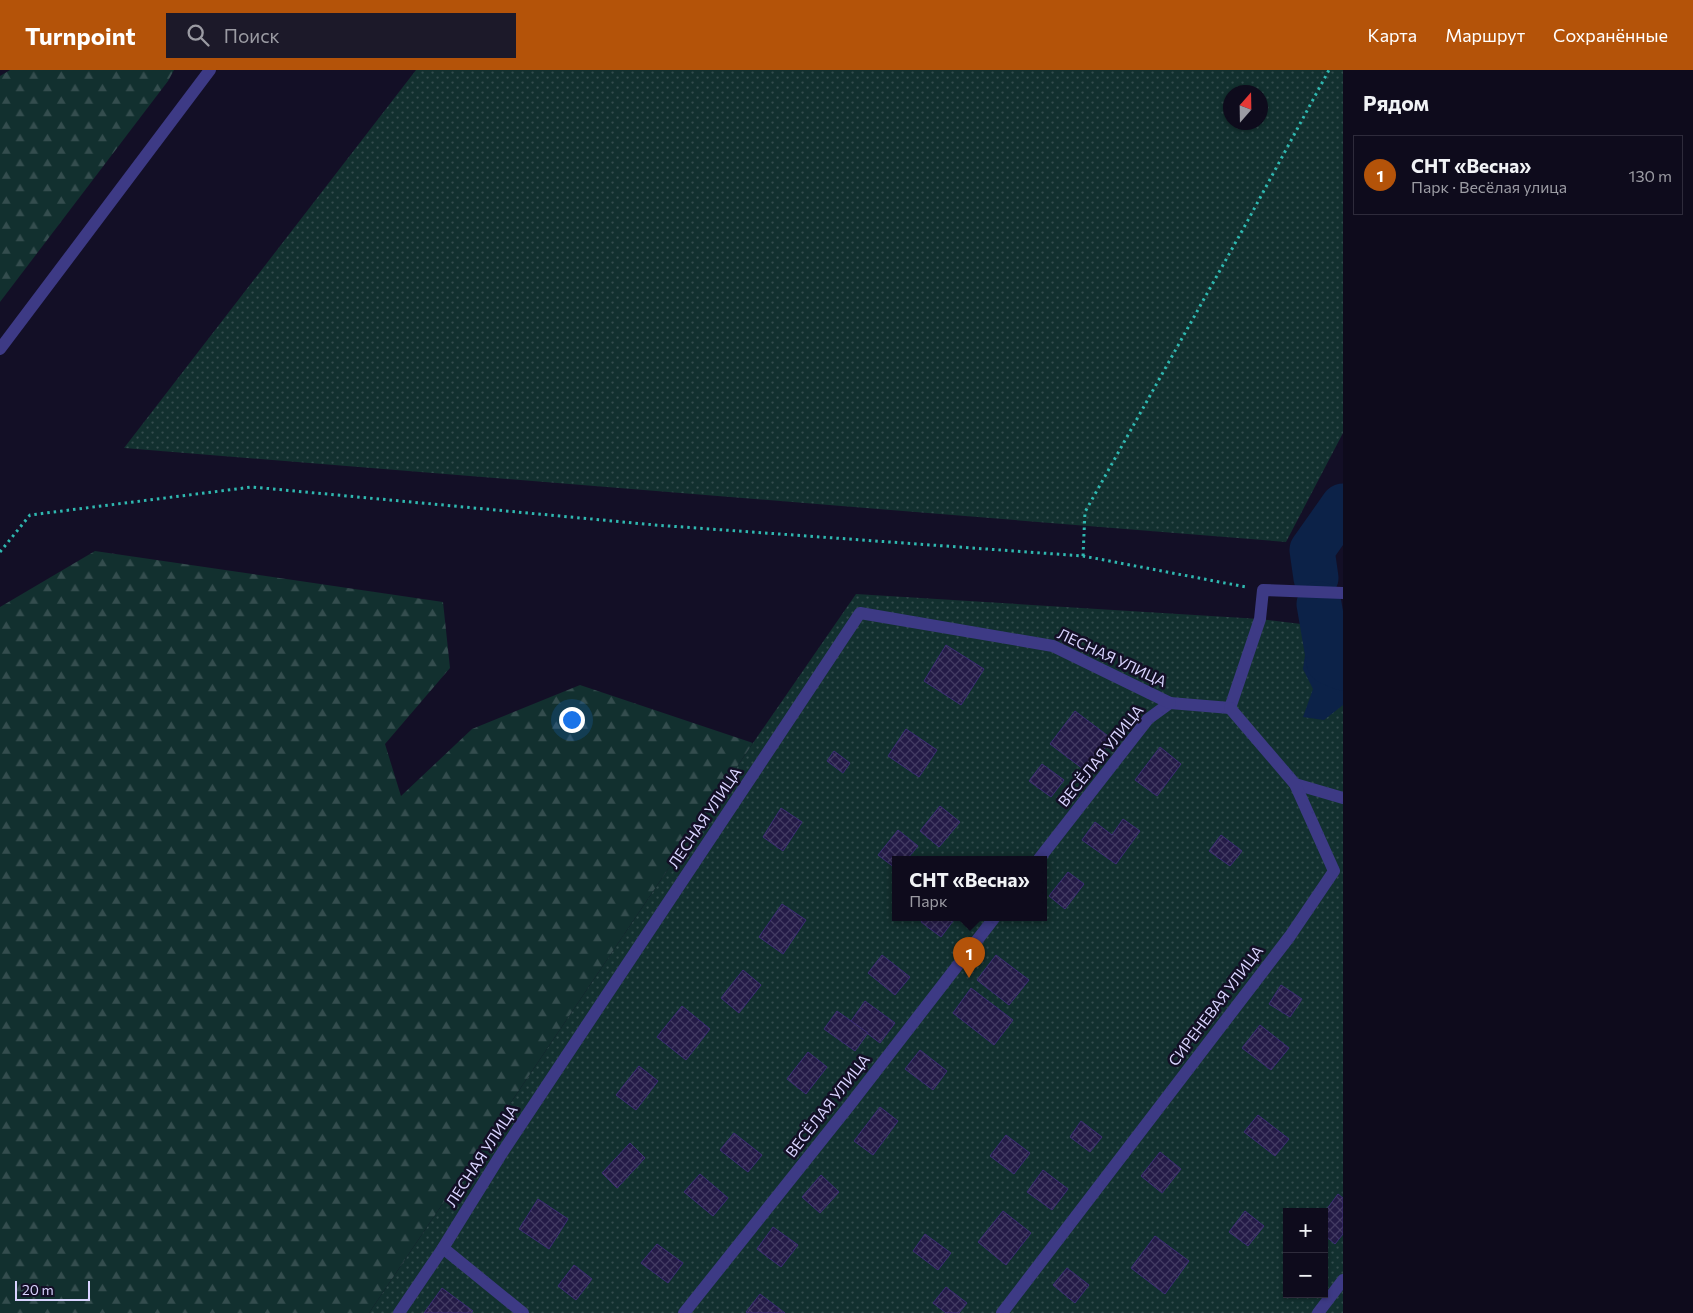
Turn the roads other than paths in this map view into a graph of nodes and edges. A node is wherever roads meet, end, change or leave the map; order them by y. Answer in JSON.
{"nodes":[{"id":1,"x":210,"y":70,"type":"edge"},
{"id":2,"x":0,"y":349,"type":"edge"},
{"id":3,"x":1343,"y":594,"type":"edge"},
{"id":4,"x":1170,"y":703,"type":"junction"},
{"id":5,"x":1230,"y":708,"type":"junction"},
{"id":6,"x":1295,"y":784,"type":"junction"},
{"id":7,"x":1343,"y":798,"type":"edge"},
{"id":8,"x":1042,"y":856,"type":"edge"},
{"id":9,"x":992,"y":921,"type":"edge"},
{"id":10,"x":443,"y":1248,"type":"junction"},
{"id":11,"x":1343,"y":1280,"type":"edge"},
{"id":12,"x":399,"y":1313,"type":"edge"},
{"id":13,"x":524,"y":1313,"type":"edge"},
{"id":14,"x":684,"y":1313,"type":"edge"},
{"id":15,"x":1002,"y":1313,"type":"edge"},
{"id":16,"x":1318,"y":1313,"type":"edge"}],
"edges":[{"from":1,"to":2,"type":"street"},
{"from":3,"to":5,"type":"street"},
{"from":4,"to":5,"type":"street"},
{"from":4,"to":8,"type":"street","name":"ВЕСЁЛАЯ УЛИЦА"},
{"from":4,"to":10,"type":"street","name":"ЛЕСНАЯ УЛИЦА"},
{"from":5,"to":6,"type":"street","name":"СИРЕНЕВАЯ УЛИЦА"},
{"from":6,"to":7,"type":"street"},
{"from":6,"to":15,"type":"street","name":"СИРЕНЕВАЯ УЛИЦА"},
{"from":9,"to":14,"type":"street","name":"ВЕСЁЛАЯ УЛИЦА"},
{"from":10,"to":12,"type":"street","name":"ЛЕСНАЯ УЛИЦА"},
{"from":10,"to":13,"type":"street"},
{"from":11,"to":16,"type":"street"}]}
